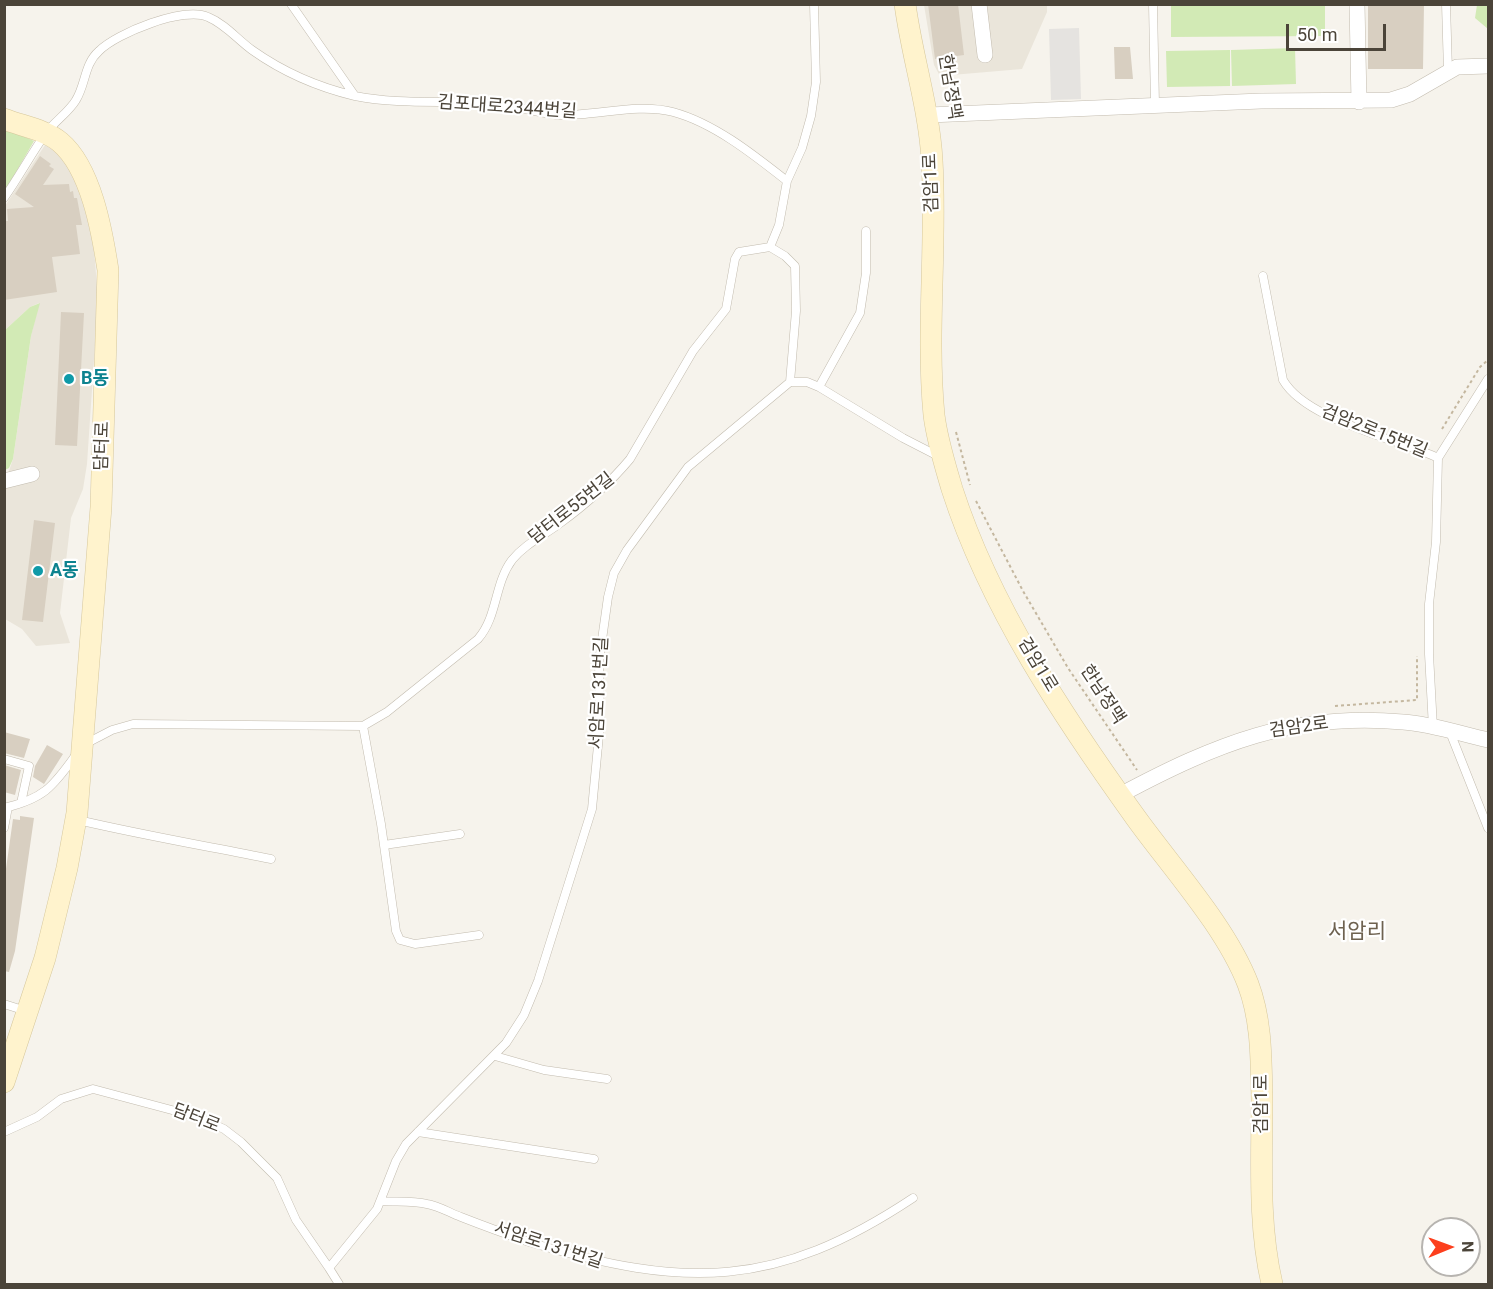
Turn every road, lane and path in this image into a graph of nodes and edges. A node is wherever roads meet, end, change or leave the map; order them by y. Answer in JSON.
{"nodes":[{"id":1,"x":291,"y":4,"type":"edge"},
{"id":2,"x":814,"y":4,"type":"edge"},
{"id":3,"x":905,"y":4,"type":"edge"},
{"id":4,"x":979,"y":4,"type":"edge"},
{"id":5,"x":1153,"y":4,"type":"edge"},
{"id":6,"x":1357,"y":4,"type":"edge"},
{"id":7,"x":1446,"y":4,"type":"edge"},
{"id":8,"x":985,"y":55,"type":"dead end"},
{"id":9,"x":1488,"y":66,"type":"edge"},
{"id":10,"x":1448,"y":71,"type":"junction"},
{"id":11,"x":355,"y":96,"type":"junction"},
{"id":12,"x":1359,"y":102,"type":"junction"},
{"id":13,"x":1155,"y":105,"type":"junction"},
{"id":14,"x":929,"y":115,"type":"junction"},
{"id":15,"x":4,"y":119,"type":"edge"},
{"id":16,"x":46,"y":134,"type":"junction"},
{"id":17,"x":787,"y":181,"type":"junction"},
{"id":18,"x":4,"y":198,"type":"edge"},
{"id":19,"x":866,"y":231,"type":"dead end"},
{"id":20,"x":770,"y":248,"type":"junction"},
{"id":21,"x":1263,"y":276,"type":"dead end"},
{"id":22,"x":1488,"y":360,"type":"edge"},
{"id":23,"x":1488,"y":379,"type":"edge"},
{"id":24,"x":790,"y":382,"type":"junction"},
{"id":25,"x":819,"y":387,"type":"junction"},
{"id":26,"x":955,"y":430,"type":"dead end"},
{"id":27,"x":1428,"y":453,"type":"junction"},
{"id":28,"x":943,"y":458,"type":"junction"},
{"id":29,"x":1438,"y":458,"type":"junction"},
{"id":30,"x":33,"y":474,"type":"dead end"},
{"id":31,"x":4,"y":481,"type":"edge"},
{"id":32,"x":970,"y":486,"type":"dead end"},
{"id":33,"x":973,"y":497,"type":"dead end"},
{"id":34,"x":1418,"y":651,"type":"dead end"},
{"id":35,"x":1330,"y":707,"type":"dead end"},
{"id":36,"x":363,"y":726,"type":"junction"},
{"id":37,"x":1433,"y":728,"type":"junction"},
{"id":38,"x":1450,"y":731,"type":"junction"},
{"id":39,"x":1488,"y":740,"type":"edge"},
{"id":40,"x":83,"y":744,"type":"junction"},
{"id":41,"x":4,"y":759,"type":"edge"},
{"id":42,"x":1145,"y":766,"type":"dead end"},
{"id":43,"x":1120,"y":795,"type":"junction"},
{"id":44,"x":21,"y":803,"type":"junction"},
{"id":45,"x":6,"y":807,"type":"edge"},
{"id":46,"x":76,"y":820,"type":"junction"},
{"id":47,"x":4,"y":828,"type":"edge"},
{"id":48,"x":1488,"y":828,"type":"edge"},
{"id":49,"x":460,"y":834,"type":"dead end"},
{"id":50,"x":384,"y":845,"type":"junction"},
{"id":51,"x":271,"y":860,"type":"dead end"},
{"id":52,"x":479,"y":935,"type":"dead end"},
{"id":53,"x":4,"y":1004,"type":"edge"},
{"id":54,"x":28,"y":1011,"type":"junction"},
{"id":55,"x":495,"y":1056,"type":"junction"},
{"id":56,"x":606,"y":1079,"type":"dead end"},
{"id":57,"x":4,"y":1082,"type":"edge"},
{"id":58,"x":4,"y":1132,"type":"edge"},
{"id":59,"x":418,"y":1132,"type":"junction"},
{"id":60,"x":594,"y":1159,"type":"dead end"},
{"id":61,"x":913,"y":1198,"type":"dead end"},
{"id":62,"x":382,"y":1201,"type":"junction"},
{"id":63,"x":329,"y":1268,"type":"junction"},
{"id":64,"x":339,"y":1284,"type":"edge"},
{"id":65,"x":1272,"y":1284,"type":"edge"}],
"edges":[{"from":1,"to":11,"type":"lane"},
{"from":2,"to":17,"type":"lane"},
{"from":3,"to":14,"type":"street","name":"검암1로"},
{"from":4,"to":8,"type":"street"},
{"from":5,"to":13,"type":"lane"},
{"from":6,"to":12,"type":"street"},
{"from":7,"to":10,"type":"lane"},
{"from":9,"to":10,"type":"street"},
{"from":10,"to":12,"type":"street"},
{"from":11,"to":16,"type":"lane","name":"김포대로2344번길"},
{"from":11,"to":17,"type":"lane","name":"김포대로2344번길"},
{"from":12,"to":13,"type":"street"},
{"from":13,"to":14,"type":"street"},
{"from":14,"to":28,"type":"street","name":"검암1로"},
{"from":15,"to":16,"type":"street","name":"담터로"},
{"from":16,"to":18,"type":"lane","name":"김포대로2344번길"},
{"from":16,"to":40,"type":"street","name":"담터로"},
{"from":17,"to":20,"type":"lane"},
{"from":19,"to":25,"type":"lane"},
{"from":20,"to":24,"type":"lane"},
{"from":20,"to":36,"type":"lane","name":"담터로55번길"},
{"from":21,"to":27,"type":"lane","name":"검암2로15번길"},
{"from":22,"to":27,"type":"path"},
{"from":23,"to":29,"type":"lane","name":"검암2로15번길"},
{"from":24,"to":25,"type":"lane"},
{"from":24,"to":55,"type":"lane","name":"서암로131번길"},
{"from":25,"to":28,"type":"lane"},
{"from":26,"to":32,"type":"path"},
{"from":27,"to":29,"type":"lane","name":"검암2로15번길"},
{"from":28,"to":43,"type":"street","name":"검암1로"},
{"from":29,"to":37,"type":"lane","name":"검암2로15번길"},
{"from":30,"to":31,"type":"street"},
{"from":33,"to":42,"type":"path","name":"한남정맥"},
{"from":34,"to":35,"type":"path"},
{"from":36,"to":40,"type":"lane"},
{"from":36,"to":50,"type":"lane"},
{"from":37,"to":38,"type":"street","name":"검암2로"},
{"from":37,"to":43,"type":"street","name":"검암2로"},
{"from":38,"to":39,"type":"street","name":"검암2로"},
{"from":38,"to":48,"type":"lane"},
{"from":40,"to":44,"type":"lane"},
{"from":40,"to":46,"type":"street","name":"담터로"},
{"from":41,"to":44,"type":"lane"},
{"from":43,"to":65,"type":"street","name":"검암1로"},
{"from":44,"to":45,"type":"lane"},
{"from":45,"to":47,"type":"lane"},
{"from":46,"to":51,"type":"lane"},
{"from":46,"to":54,"type":"street","name":"담터로"},
{"from":49,"to":50,"type":"lane"},
{"from":50,"to":52,"type":"lane"},
{"from":53,"to":54,"type":"lane"},
{"from":54,"to":57,"type":"street","name":"담터로"},
{"from":55,"to":56,"type":"lane"},
{"from":55,"to":59,"type":"lane","name":"서암로131번길"},
{"from":58,"to":63,"type":"lane","name":"담터로"},
{"from":59,"to":60,"type":"lane"},
{"from":59,"to":62,"type":"lane","name":"서암로131번길"},
{"from":61,"to":62,"type":"lane","name":"서암로131번길"},
{"from":62,"to":63,"type":"lane","name":"서암로131번길"},
{"from":63,"to":64,"type":"lane"}]}
